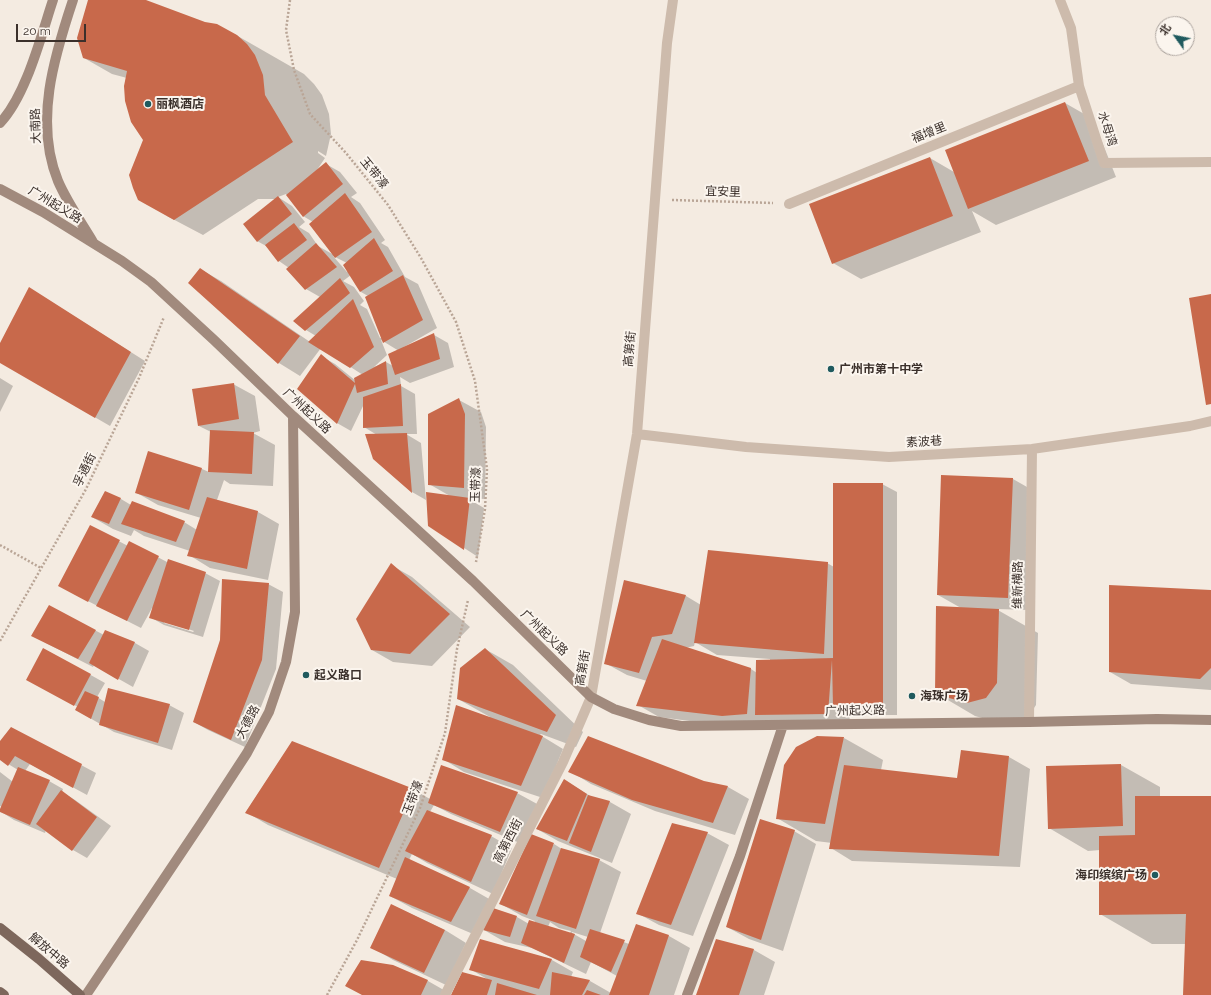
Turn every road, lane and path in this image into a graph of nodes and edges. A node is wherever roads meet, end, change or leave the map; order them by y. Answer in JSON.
{"nodes":[{"id":1,"x":53,"y":0,"type":"edge"},
{"id":2,"x":73,"y":0,"type":"edge"},
{"id":3,"x":290,"y":0,"type":"edge"},
{"id":4,"x":673,"y":0,"type":"edge"},
{"id":5,"x":1060,"y":0,"type":"edge"},
{"id":6,"x":1079,"y":86,"type":"junction"},
{"id":7,"x":0,"y":123,"type":"edge"},
{"id":8,"x":1211,"y":162,"type":"edge"},
{"id":9,"x":0,"y":188,"type":"edge"},
{"id":10,"x":656,"y":199,"type":"junction"},
{"id":11,"x":789,"y":204,"type":"joint"},
{"id":12,"x":94,"y":244,"type":"junction"},
{"id":13,"x":172,"y":300,"type":"junction"},
{"id":14,"x":293,"y":416,"type":"junction"},
{"id":15,"x":1211,"y":421,"type":"edge"},
{"id":16,"x":637,"y":434,"type":"junction"},
{"id":17,"x":1032,"y":449,"type":"junction"},
{"id":18,"x":0,"y":545,"type":"edge"},
{"id":19,"x":41,"y":568,"type":"junction"},
{"id":20,"x":472,"y":581,"type":"junction"},
{"id":21,"x":0,"y":641,"type":"edge"},
{"id":22,"x":591,"y":696,"type":"junction"},
{"id":23,"x":1211,"y":720,"type":"edge"},
{"id":24,"x":1029,"y":722,"type":"junction"},
{"id":25,"x":783,"y":725,"type":"junction"},
{"id":26,"x":0,"y":928,"type":"edge"},
{"id":27,"x":0,"y":992,"type":"edge"},
{"id":28,"x":4,"y":995,"type":"edge"},
{"id":29,"x":80,"y":995,"type":"edge"},
{"id":30,"x":86,"y":995,"type":"edge"},
{"id":31,"x":327,"y":995,"type":"edge"},
{"id":32,"x":445,"y":995,"type":"edge"},
{"id":33,"x":687,"y":995,"type":"edge"}],
"edges":[{"from":1,"to":7,"type":"main road","name":"大南路"},
{"from":2,"to":12,"type":"main road","name":"大南路"},
{"from":3,"to":20,"type":"path","name":"玉带濠"},
{"from":4,"to":10,"type":"lane","name":"高第街"},
{"from":5,"to":6,"type":"lane","name":"水母湾"},
{"from":6,"to":8,"type":"lane","name":"水母湾"},
{"from":6,"to":11,"type":"lane","name":"福增里"},
{"from":9,"to":12,"type":"main road","name":"广州起义路"},
{"from":10,"to":11,"type":"path","name":"宜安里"},
{"from":10,"to":16,"type":"lane","name":"高第街"},
{"from":12,"to":13,"type":"main road","name":"广州起义路"},
{"from":13,"to":14,"type":"main road","name":"广州起义路"},
{"from":13,"to":19,"type":"path","name":"孚通街"},
{"from":14,"to":20,"type":"main road","name":"广州起义路"},
{"from":14,"to":30,"type":"main road","name":"大德路"},
{"from":15,"to":17,"type":"lane","name":"素波巷"},
{"from":16,"to":17,"type":"lane","name":"素波巷"},
{"from":16,"to":22,"type":"lane","name":"高第街"},
{"from":17,"to":24,"type":"lane","name":"维新横路"},
{"from":18,"to":19,"type":"path"},
{"from":19,"to":21,"type":"path","name":"孚通街"},
{"from":20,"to":22,"type":"main road","name":"广州起义路"},
{"from":20,"to":31,"type":"path","name":"玉带濠"},
{"from":22,"to":25,"type":"main road","name":"广州起义路"},
{"from":22,"to":32,"type":"lane","name":"高第西街"},
{"from":23,"to":24,"type":"main road","name":"广州起义路"},
{"from":24,"to":25,"type":"main road","name":"广州起义路"},
{"from":25,"to":33,"type":"main road"},
{"from":26,"to":29,"type":"main road","name":"解放中路"},
{"from":27,"to":28,"type":"main road"}]}
